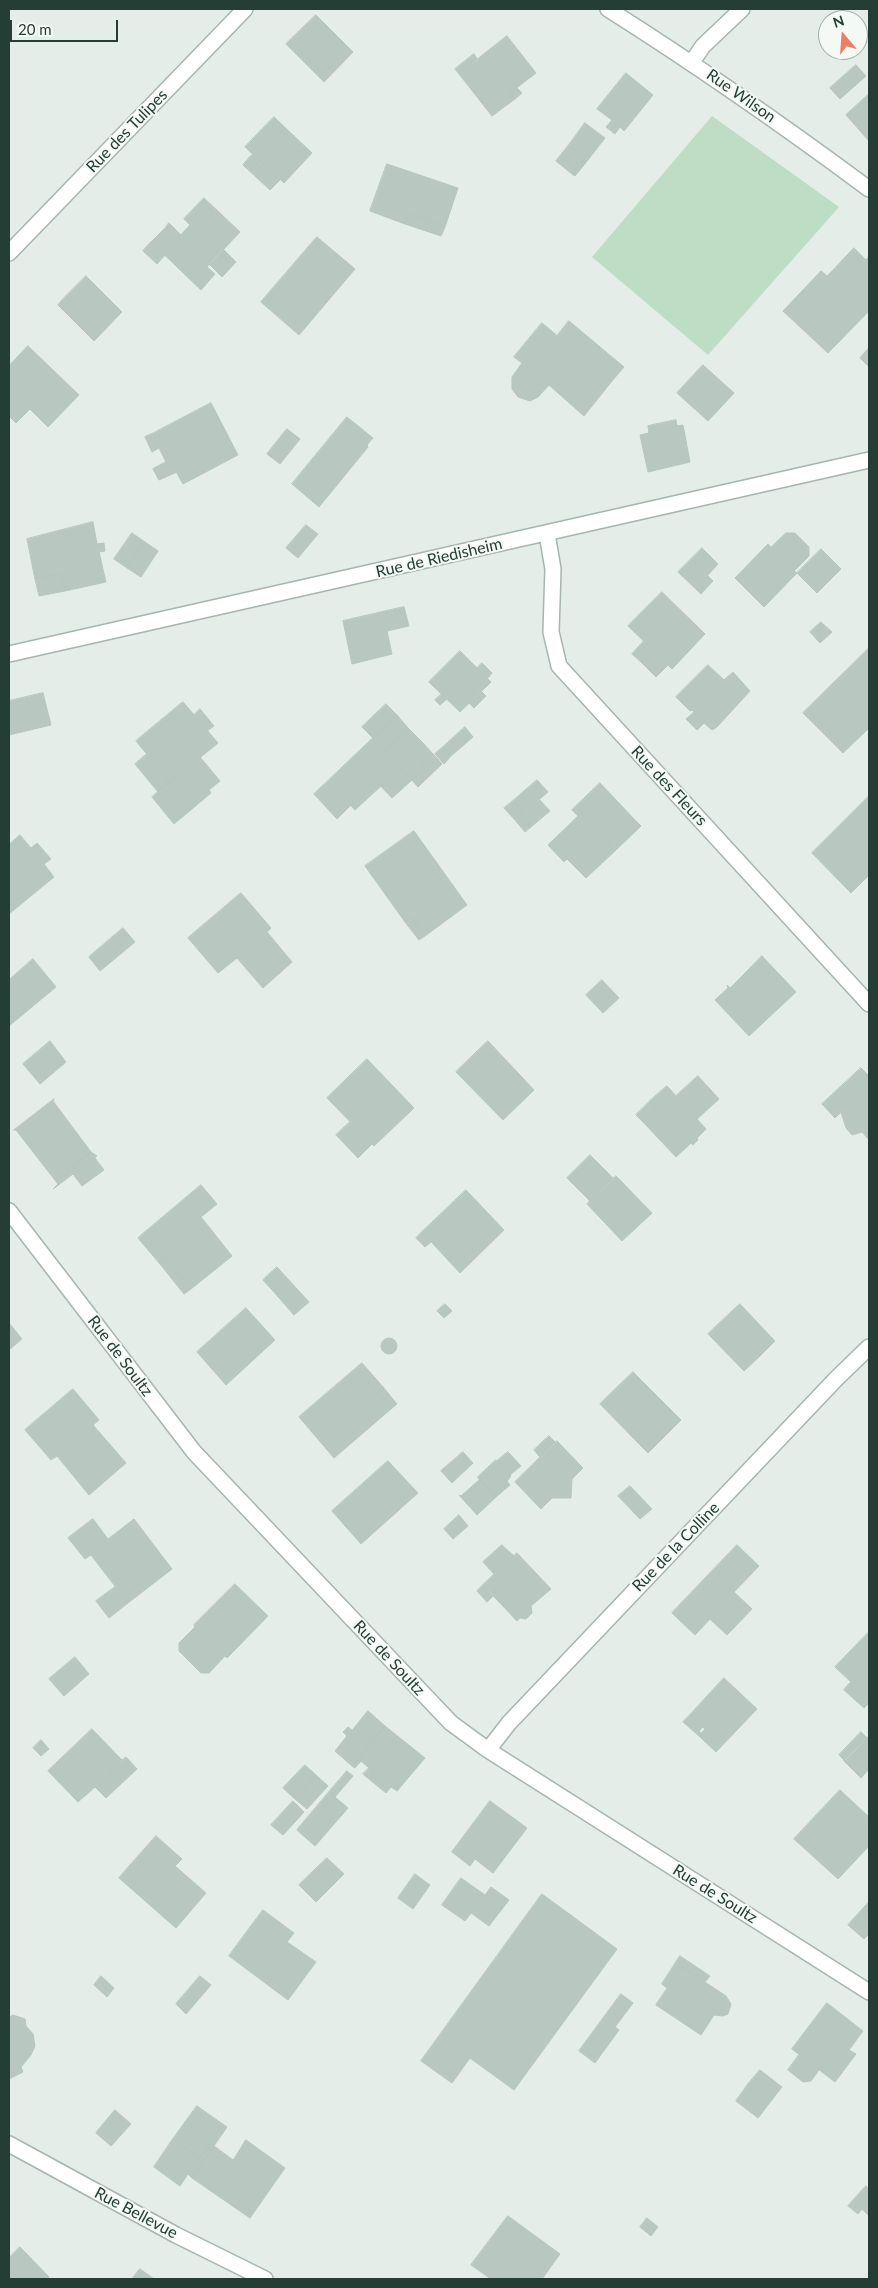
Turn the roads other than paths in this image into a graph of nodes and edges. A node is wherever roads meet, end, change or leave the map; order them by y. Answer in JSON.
{"nodes":[{"id":1,"x":245,"y":9,"type":"edge"},
{"id":2,"x":608,"y":9,"type":"edge"},
{"id":3,"x":742,"y":9,"type":"edge"},
{"id":4,"x":692,"y":62,"type":"junction"},
{"id":5,"x":869,"y":189,"type":"edge"},
{"id":6,"x":9,"y":253,"type":"edge"},
{"id":7,"x":869,"y":460,"type":"edge"},
{"id":8,"x":547,"y":534,"type":"junction"},
{"id":9,"x":9,"y":654,"type":"edge"},
{"id":10,"x":869,"y":1004,"type":"edge"},
{"id":11,"x":9,"y":1211,"type":"edge"},
{"id":12,"x":869,"y":1347,"type":"edge"},
{"id":13,"x":488,"y":1750,"type":"junction"},
{"id":14,"x":869,"y":1992,"type":"edge"},
{"id":15,"x":9,"y":2144,"type":"edge"},
{"id":16,"x":264,"y":2279,"type":"edge"}],
"edges":[{"from":1,"to":6,"type":"street","name":"Rue des Tulipes"},
{"from":2,"to":4,"type":"street","name":"Rue Wilson"},
{"from":3,"to":4,"type":"street"},
{"from":4,"to":5,"type":"street","name":"Rue Wilson"},
{"from":7,"to":8,"type":"street","name":"Rue de Riedisheim"},
{"from":8,"to":9,"type":"street","name":"Rue de Riedisheim"},
{"from":8,"to":10,"type":"street","name":"Rue des Fleurs"},
{"from":11,"to":13,"type":"street","name":"Rue de Soultz"},
{"from":12,"to":13,"type":"street","name":"Rue de la Colline"},
{"from":13,"to":14,"type":"street","name":"Rue de Soultz"},
{"from":15,"to":16,"type":"street","name":"Rue Bellevue"}]}
